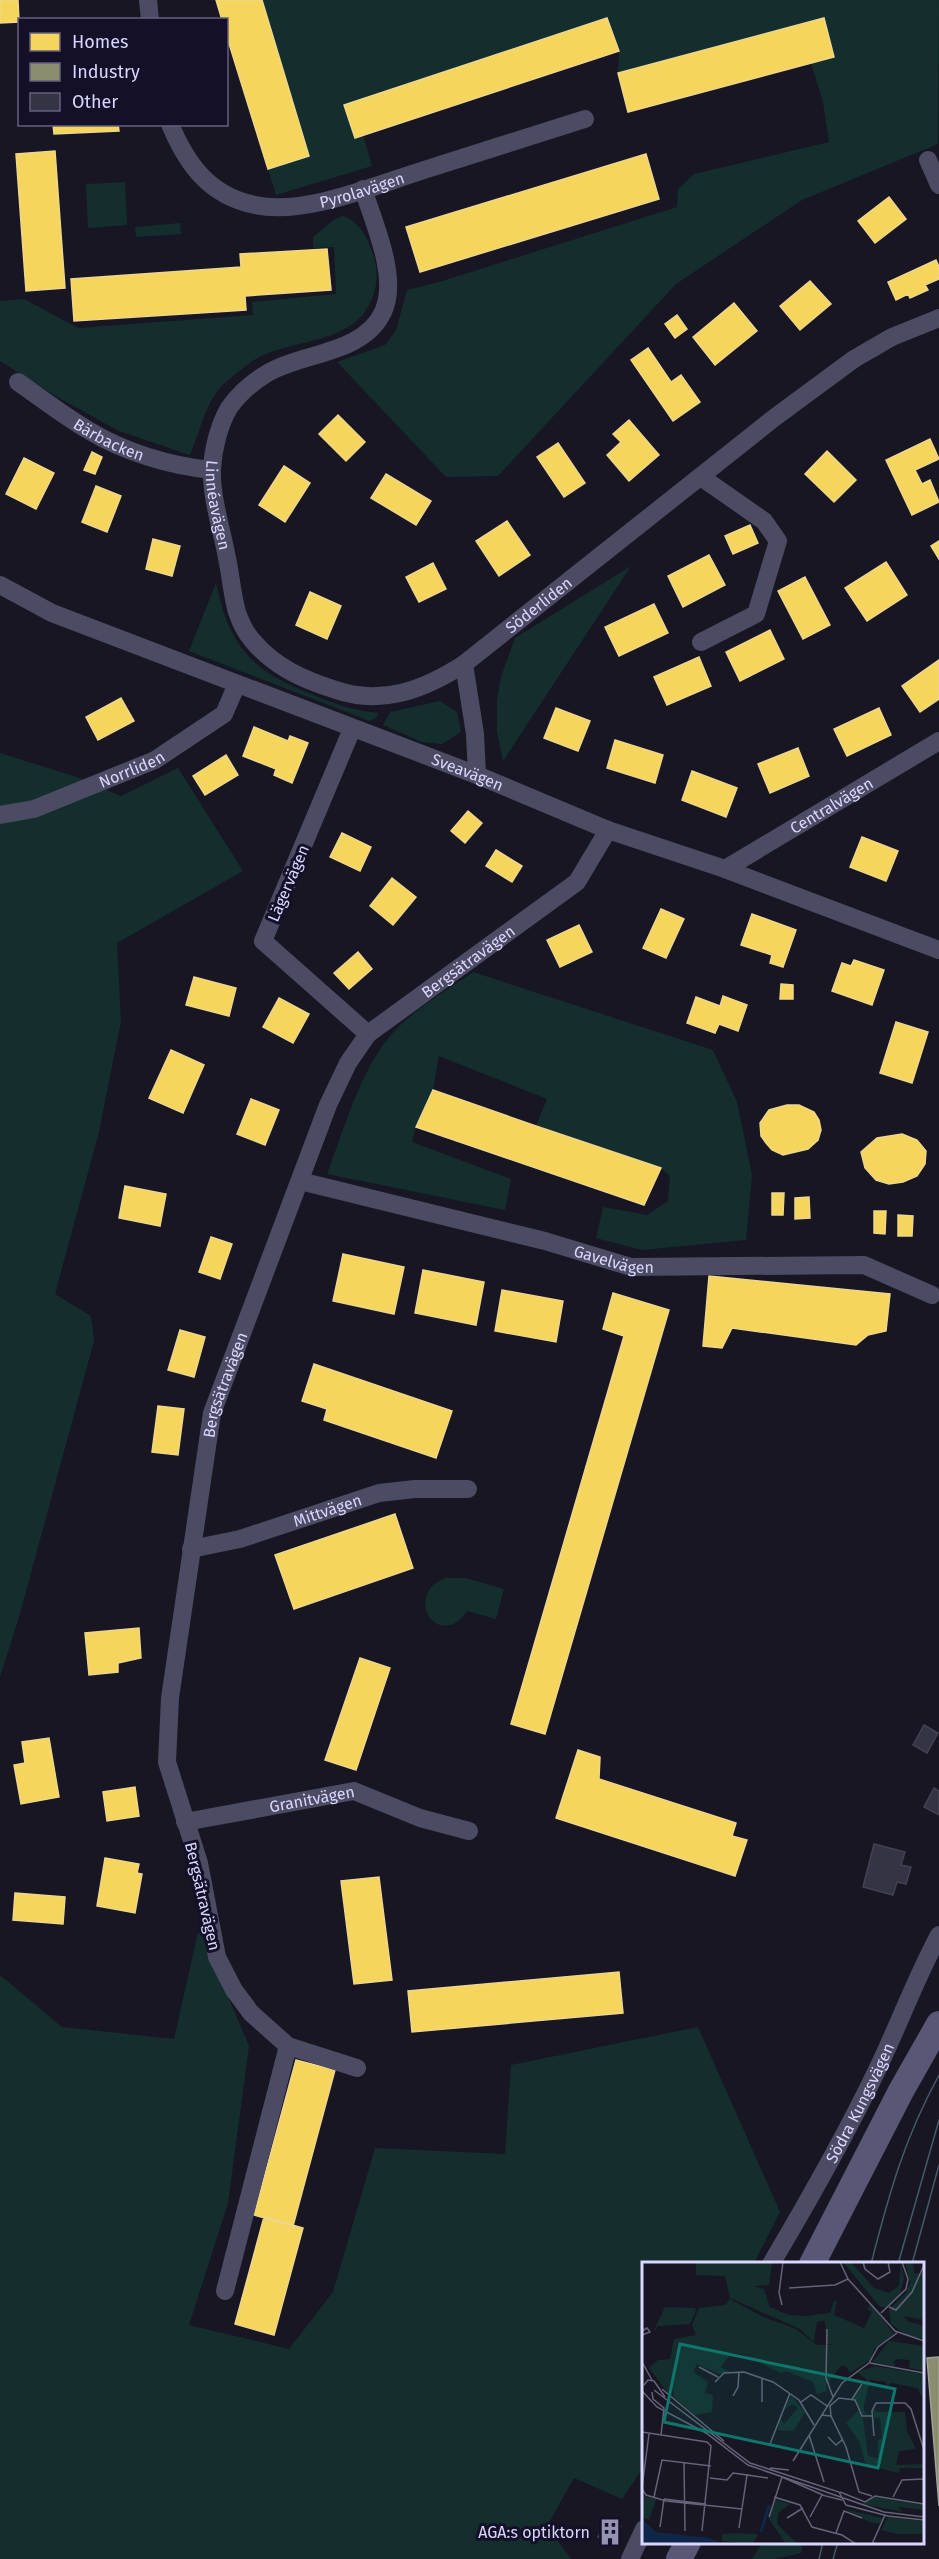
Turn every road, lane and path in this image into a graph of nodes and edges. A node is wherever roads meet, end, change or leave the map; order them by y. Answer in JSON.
{"nodes":[{"id":1,"x":148,"y":0,"type":"edge"},
{"id":2,"x":150,"y":18,"type":"edge"},
{"id":3,"x":585,"y":118,"type":"dead end"},
{"id":4,"x":171,"y":126,"type":"edge"},
{"id":5,"x":928,"y":160,"type":"dead end"},
{"id":6,"x":939,"y":185,"type":"edge"},
{"id":7,"x":363,"y":189,"type":"junction"},
{"id":8,"x":939,"y":318,"type":"edge"},
{"id":9,"x":18,"y":382,"type":"dead end"},
{"id":10,"x":212,"y":470,"type":"junction"},
{"id":11,"x":701,"y":477,"type":"junction"},
{"id":12,"x":0,"y":585,"type":"edge"},
{"id":13,"x":701,"y":642,"type":"dead end"},
{"id":14,"x":464,"y":664,"type":"junction"},
{"id":15,"x":237,"y":684,"type":"junction"},
{"id":16,"x":352,"y":729,"type":"junction"},
{"id":17,"x":939,"y":741,"type":"edge"},
{"id":18,"x":477,"y":776,"type":"junction"},
{"id":19,"x":0,"y":815,"type":"edge"},
{"id":20,"x":608,"y":830,"type":"junction"},
{"id":21,"x":725,"y":870,"type":"junction"},
{"id":22,"x":939,"y":950,"type":"edge"},
{"id":23,"x":368,"y":1034,"type":"junction"},
{"id":24,"x":300,"y":1181,"type":"junction"},
{"id":25,"x":932,"y":1295,"type":"dead end"},
{"id":26,"x":468,"y":1489,"type":"dead end"},
{"id":27,"x":191,"y":1549,"type":"junction"},
{"id":28,"x":185,"y":1822,"type":"junction"},
{"id":29,"x":469,"y":1831,"type":"dead end"},
{"id":30,"x":939,"y":1935,"type":"edge"},
{"id":31,"x":939,"y":2024,"type":"edge"},
{"id":32,"x":288,"y":2046,"type":"junction"},
{"id":33,"x":357,"y":2068,"type":"dead end"},
{"id":34,"x":772,"y":2262,"type":"edge"},
{"id":35,"x":813,"y":2262,"type":"edge"},
{"id":36,"x":225,"y":2291,"type":"dead end"},
{"id":37,"x":642,"y":2533,"type":"edge"},
{"id":38,"x":687,"y":2544,"type":"edge"},
{"id":39,"x":630,"y":2559,"type":"edge"},
{"id":40,"x":679,"y":2559,"type":"edge"}],
"edges":[{"from":1,"to":2,"type":"street"},
{"from":3,"to":7,"type":"street","name":"Pyrolavägen"},
{"from":4,"to":7,"type":"street","name":"Pyrolavägen"},
{"from":5,"to":6,"type":"street"},
{"from":7,"to":10,"type":"street","name":"Linnéavägen"},
{"from":8,"to":11,"type":"street","name":"Söderliden"},
{"from":9,"to":10,"type":"street","name":"Bärbacken"},
{"from":10,"to":14,"type":"street","name":"Linnéavägen"},
{"from":11,"to":13,"type":"street"},
{"from":11,"to":14,"type":"street","name":"Söderliden"},
{"from":12,"to":15,"type":"street","name":"Sveavägen"},
{"from":14,"to":18,"type":"street"},
{"from":15,"to":16,"type":"street","name":"Sveavägen"},
{"from":15,"to":19,"type":"street","name":"Norrliden"},
{"from":16,"to":18,"type":"street","name":"Sveavägen"},
{"from":16,"to":23,"type":"street","name":"Lägervägen"},
{"from":17,"to":21,"type":"street","name":"Centralvägen"},
{"from":18,"to":20,"type":"street","name":"Sveavägen"},
{"from":20,"to":21,"type":"street","name":"Sveavägen"},
{"from":20,"to":23,"type":"street","name":"Bergsätravägen"},
{"from":21,"to":22,"type":"street","name":"Sveavägen"},
{"from":23,"to":24,"type":"street","name":"Bergsätravägen"},
{"from":24,"to":25,"type":"street","name":"Gavelvägen"},
{"from":24,"to":27,"type":"street","name":"Bergsätravägen"},
{"from":26,"to":27,"type":"street","name":"Mittvägen"},
{"from":27,"to":28,"type":"street","name":"Bergsätravägen"},
{"from":28,"to":29,"type":"street","name":"Granitvägen"},
{"from":28,"to":32,"type":"street","name":"Bergsätravägen"},
{"from":30,"to":34,"type":"street","name":"Södra Kungsvägen"},
{"from":31,"to":35,"type":"main road","name":"Södra Kungsvägen"},
{"from":32,"to":33,"type":"street","name":"Bergsätravägen"},
{"from":32,"to":36,"type":"street"},
{"from":37,"to":39,"type":"street"},
{"from":38,"to":40,"type":"main road"}]}
